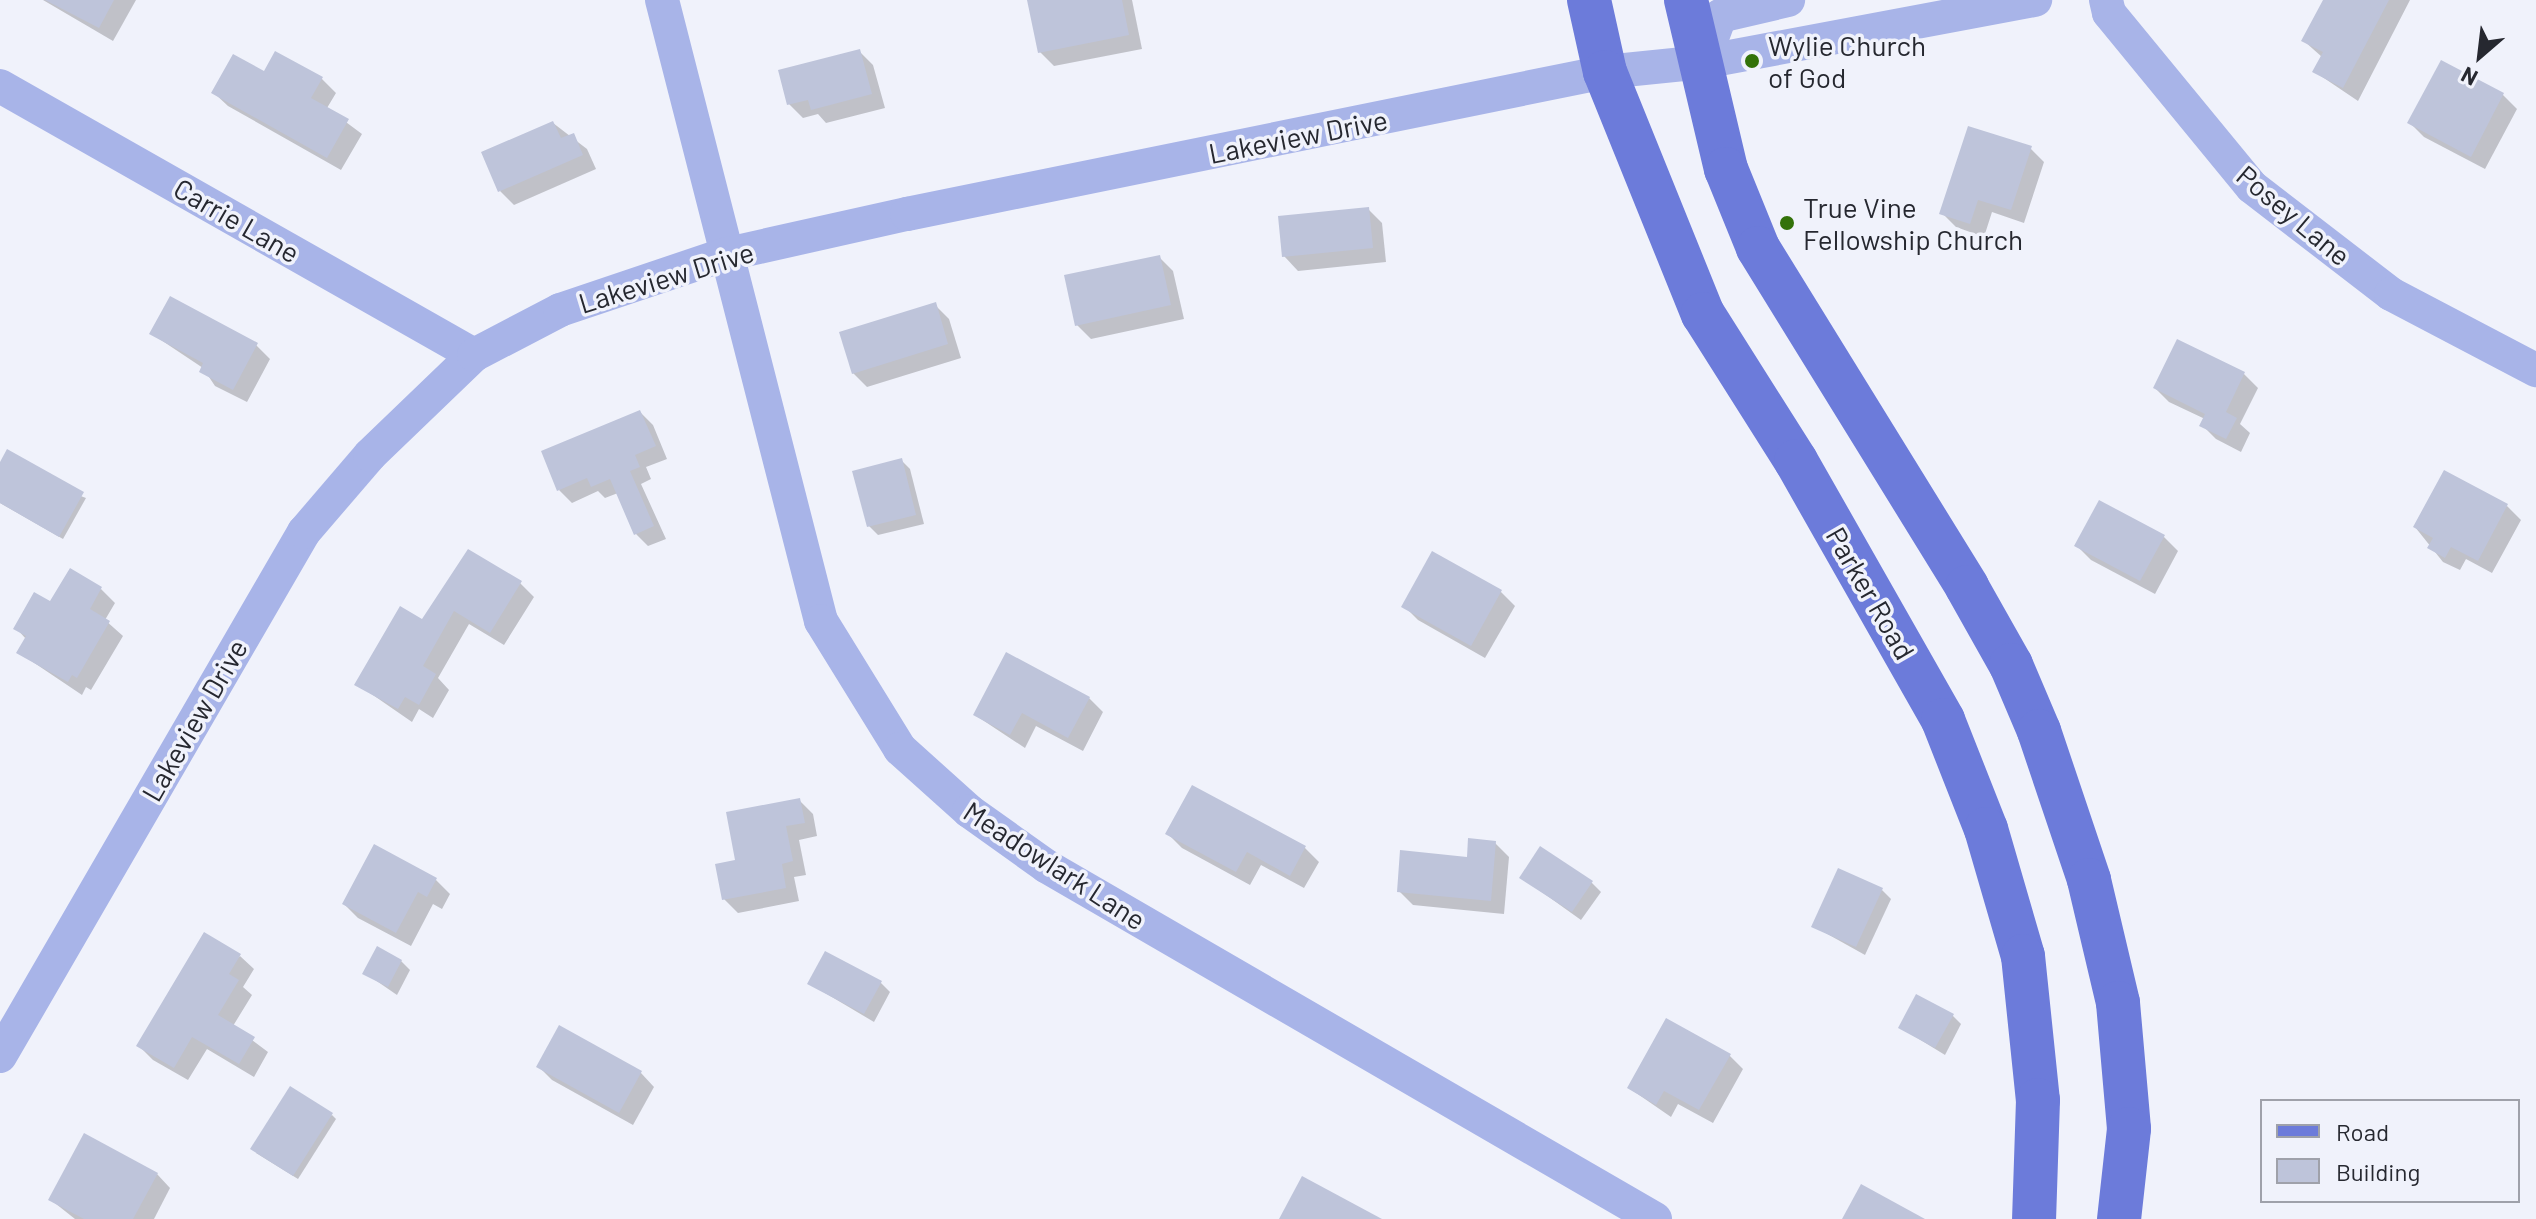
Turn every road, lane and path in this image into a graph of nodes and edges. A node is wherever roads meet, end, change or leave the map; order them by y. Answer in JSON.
{"nodes":[{"id":1,"x":662,"y":0,"type":"edge"},
{"id":2,"x":1589,"y":0,"type":"edge"},
{"id":3,"x":1686,"y":0,"type":"edge"},
{"id":4,"x":1788,"y":0,"type":"edge"},
{"id":5,"x":2035,"y":0,"type":"edge"},
{"id":6,"x":2106,"y":0,"type":"edge"},
{"id":7,"x":1703,"y":62,"type":"junction"},
{"id":8,"x":1605,"y":72,"type":"junction"},
{"id":9,"x":0,"y":86,"type":"edge"},
{"id":10,"x":723,"y":255,"type":"junction"},
{"id":11,"x":474,"y":355,"type":"junction"},
{"id":12,"x":2536,"y":370,"type":"edge"},
{"id":13,"x":0,"y":1056,"type":"edge"},
{"id":14,"x":1655,"y":1219,"type":"edge"},
{"id":15,"x":2034,"y":1219,"type":"edge"},
{"id":16,"x":2119,"y":1219,"type":"edge"}],
"edges":[{"from":1,"to":10,"type":"street","name":"Meadowlark Lane"},
{"from":2,"to":8,"type":"main road","name":"Parker Road"},
{"from":3,"to":7,"type":"main road"},
{"from":4,"to":7,"type":"street"},
{"from":5,"to":7,"type":"street","name":"Lakeview Drive"},
{"from":6,"to":12,"type":"street","name":"Posey Lane"},
{"from":7,"to":8,"type":"street","name":"Lakeview Drive"},
{"from":7,"to":16,"type":"main road"},
{"from":8,"to":10,"type":"street","name":"Lakeview Drive"},
{"from":8,"to":15,"type":"main road","name":"Parker Road"},
{"from":9,"to":11,"type":"street","name":"Carrie Lane"},
{"from":10,"to":11,"type":"street","name":"Lakeview Drive"},
{"from":10,"to":14,"type":"street","name":"Meadowlark Lane"},
{"from":11,"to":13,"type":"street","name":"Lakeview Drive"}]}
